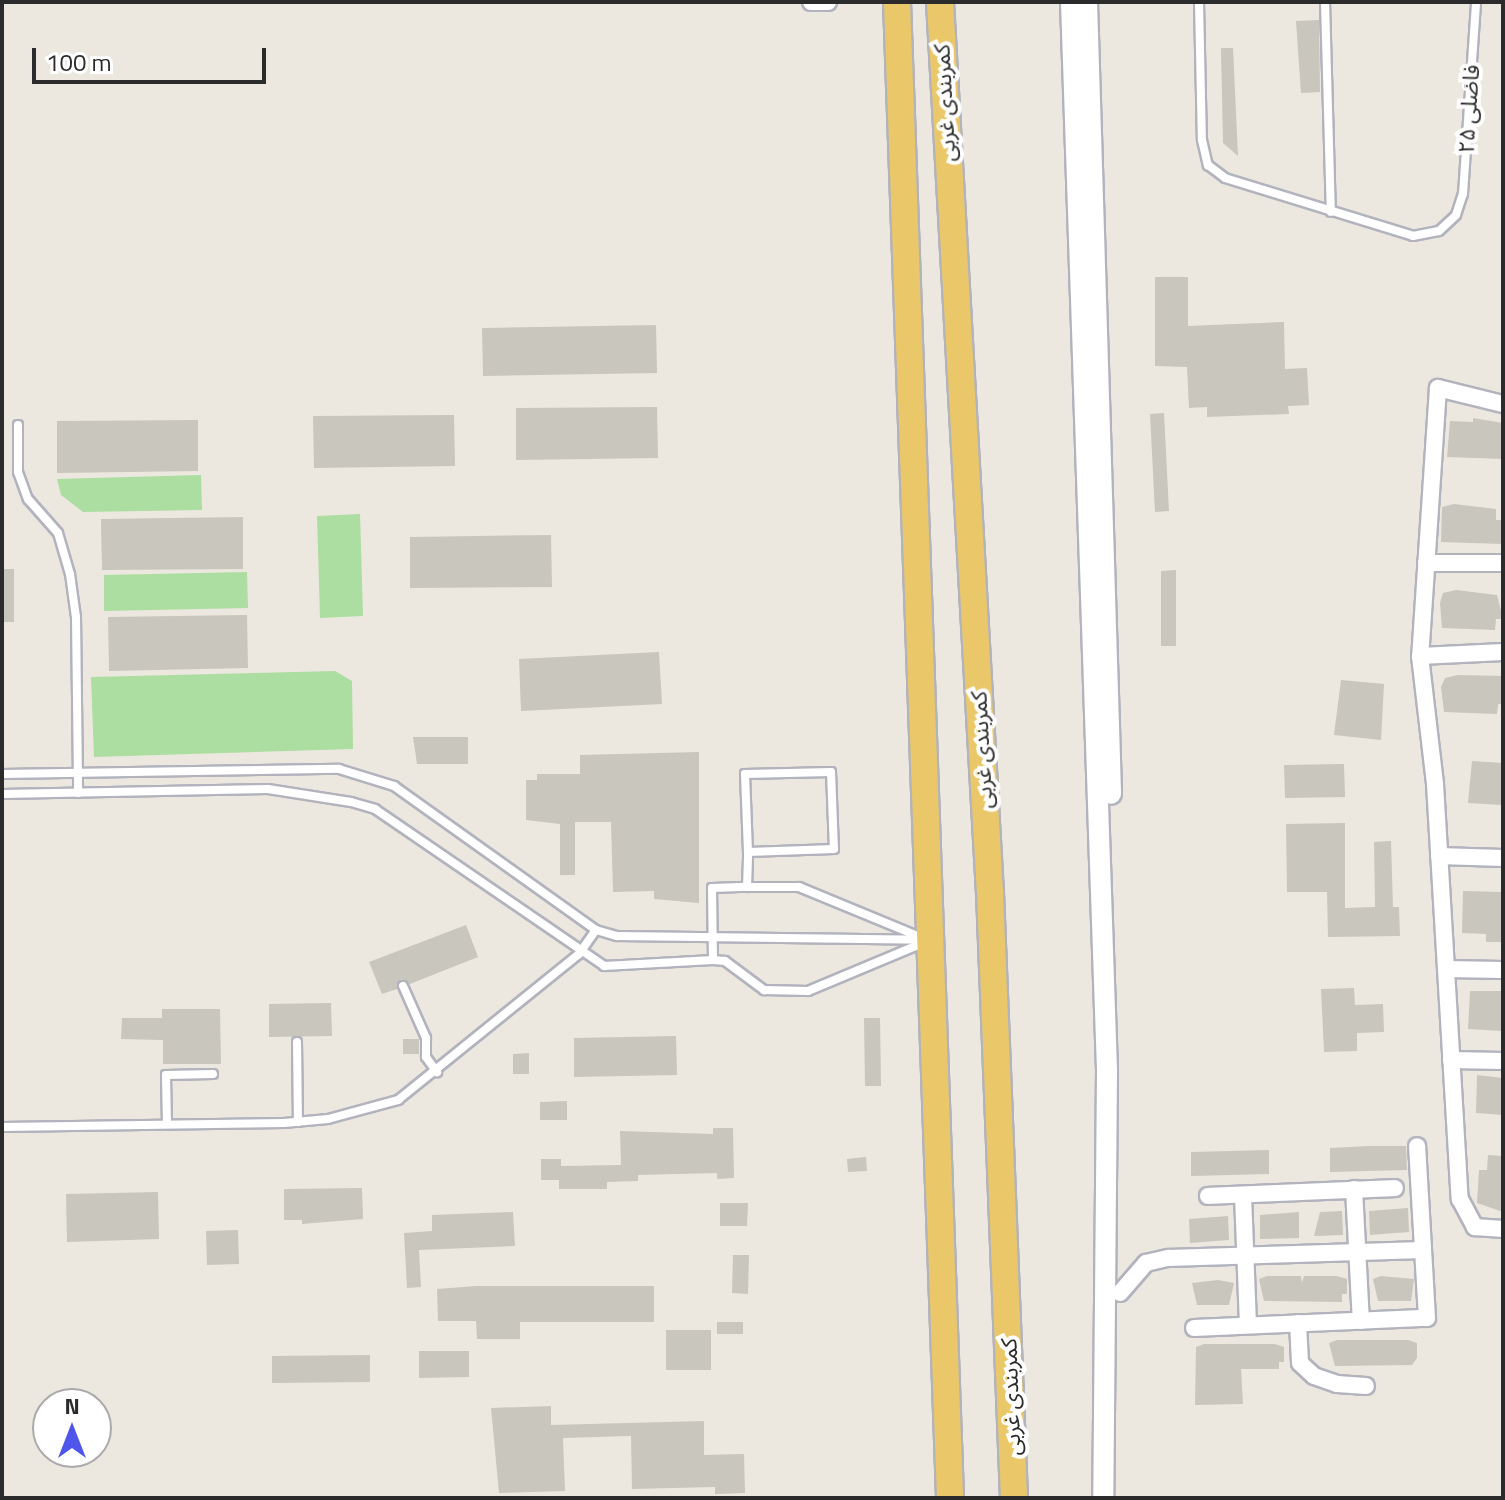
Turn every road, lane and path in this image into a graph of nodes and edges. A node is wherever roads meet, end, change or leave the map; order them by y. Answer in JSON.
{"nodes":[{"id":1,"x":811,"y":2,"type":"edge"},
{"id":2,"x":828,"y":2,"type":"edge"},
{"id":3,"x":1071,"y":2,"type":"edge"},
{"id":4,"x":1087,"y":2,"type":"edge"},
{"id":5,"x":1199,"y":2,"type":"edge"},
{"id":6,"x":1325,"y":2,"type":"edge"},
{"id":7,"x":1476,"y":2,"type":"edge"},
{"id":8,"x":940,"y":7,"type":"edge"},
{"id":9,"x":897,"y":8,"type":"edge"},
{"id":10,"x":1331,"y":212,"type":"junction"},
{"id":11,"x":1503,"y":404,"type":"edge"},
{"id":12,"x":18,"y":425,"type":"dead end"},
{"id":13,"x":1426,"y":563,"type":"junction"},
{"id":14,"x":1503,"y":563,"type":"edge"},
{"id":15,"x":1503,"y":652,"type":"edge"},
{"id":16,"x":1420,"y":656,"type":"junction"},
{"id":17,"x":77,"y":773,"type":"junction"},
{"id":18,"x":2,"y":774,"type":"edge"},
{"id":19,"x":78,"y":793,"type":"junction"},
{"id":20,"x":2,"y":794,"type":"edge"},
{"id":21,"x":748,"y":852,"type":"junction"},
{"id":22,"x":1439,"y":856,"type":"junction"},
{"id":23,"x":1503,"y":858,"type":"edge"},
{"id":24,"x":747,"y":887,"type":"junction"},
{"id":25,"x":596,"y":930,"type":"junction"},
{"id":26,"x":713,"y":939,"type":"junction"},
{"id":27,"x":929,"y":940,"type":"junction"},
{"id":28,"x":579,"y":954,"type":"junction"},
{"id":29,"x":713,"y":960,"type":"junction"},
{"id":30,"x":1446,"y":969,"type":"junction"},
{"id":31,"x":1503,"y":970,"type":"edge"},
{"id":32,"x":403,"y":986,"type":"dead end"},
{"id":33,"x":297,"y":1042,"type":"dead end"},
{"id":34,"x":1451,"y":1060,"type":"junction"},
{"id":35,"x":1503,"y":1061,"type":"edge"},
{"id":36,"x":437,"y":1072,"type":"junction"},
{"id":37,"x":213,"y":1074,"type":"dead end"},
{"id":38,"x":298,"y":1122,"type":"junction"},
{"id":39,"x":167,"y":1124,"type":"junction"},
{"id":40,"x":2,"y":1127,"type":"edge"},
{"id":41,"x":1417,"y":1146,"type":"dead end"},
{"id":42,"x":1395,"y":1188,"type":"dead end"},
{"id":43,"x":1354,"y":1189,"type":"junction"},
{"id":44,"x":1243,"y":1195,"type":"junction"},
{"id":45,"x":1208,"y":1196,"type":"dead end"},
{"id":46,"x":1503,"y":1229,"type":"edge"},
{"id":47,"x":1423,"y":1250,"type":"junction"},
{"id":48,"x":1356,"y":1253,"type":"junction"},
{"id":49,"x":1246,"y":1258,"type":"junction"},
{"id":50,"x":1120,"y":1293,"type":"junction"},
{"id":51,"x":1361,"y":1321,"type":"junction"},
{"id":52,"x":1298,"y":1323,"type":"junction"},
{"id":53,"x":1248,"y":1325,"type":"junction"},
{"id":54,"x":1194,"y":1328,"type":"dead end"},
{"id":55,"x":1366,"y":1386,"type":"dead end"},
{"id":56,"x":950,"y":1498,"type":"edge"},
{"id":57,"x":1014,"y":1498,"type":"edge"},
{"id":58,"x":1103,"y":1498,"type":"edge"},
{"id":59,"x":1116,"y":1498,"type":"edge"}],
"edges":[{"from":1,"to":2,"type":"street"},
{"from":3,"to":58,"type":"street"},
{"from":4,"to":50,"type":"street"},
{"from":5,"to":10,"type":"lane"},
{"from":6,"to":10,"type":"lane"},
{"from":7,"to":10,"type":"lane","name":"فاضلی ۲۵"},
{"from":8,"to":57,"type":"highway","name":"کمربندی غربی"},
{"from":9,"to":27,"type":"highway","name":"کمربندی غربی"},
{"from":11,"to":13,"type":"street"},
{"from":12,"to":17,"type":"lane"},
{"from":13,"to":14,"type":"street"},
{"from":13,"to":16,"type":"street"},
{"from":15,"to":16,"type":"street"},
{"from":16,"to":22,"type":"street"},
{"from":17,"to":18,"type":"lane"},
{"from":17,"to":19,"type":"lane"},
{"from":17,"to":25,"type":"lane"},
{"from":19,"to":20,"type":"lane"},
{"from":19,"to":28,"type":"lane"},
{"from":21,"to":21,"type":"lane"},
{"from":21,"to":24,"type":"lane"},
{"from":22,"to":23,"type":"street"},
{"from":22,"to":30,"type":"street"},
{"from":24,"to":26,"type":"lane"},
{"from":24,"to":27,"type":"lane"},
{"from":25,"to":26,"type":"lane"},
{"from":25,"to":28,"type":"lane"},
{"from":26,"to":27,"type":"lane"},
{"from":26,"to":29,"type":"lane"},
{"from":27,"to":29,"type":"lane"},
{"from":27,"to":56,"type":"highway","name":"کمربندی غربی"},
{"from":28,"to":29,"type":"lane"},
{"from":28,"to":36,"type":"lane"},
{"from":30,"to":31,"type":"street"},
{"from":30,"to":34,"type":"street"},
{"from":32,"to":36,"type":"lane"},
{"from":33,"to":38,"type":"lane"},
{"from":34,"to":35,"type":"street"},
{"from":34,"to":46,"type":"street"},
{"from":36,"to":38,"type":"lane"},
{"from":37,"to":39,"type":"lane"},
{"from":38,"to":39,"type":"lane"},
{"from":39,"to":40,"type":"lane"},
{"from":41,"to":47,"type":"street"},
{"from":42,"to":43,"type":"street"},
{"from":43,"to":44,"type":"street"},
{"from":43,"to":48,"type":"street"},
{"from":44,"to":45,"type":"street"},
{"from":44,"to":49,"type":"street"},
{"from":47,"to":48,"type":"street"},
{"from":47,"to":51,"type":"street"},
{"from":48,"to":49,"type":"street"},
{"from":48,"to":51,"type":"street"},
{"from":49,"to":50,"type":"street"},
{"from":49,"to":53,"type":"street"},
{"from":50,"to":59,"type":"street"},
{"from":51,"to":52,"type":"street"},
{"from":52,"to":53,"type":"street"},
{"from":52,"to":55,"type":"street"},
{"from":53,"to":54,"type":"street"}]}
